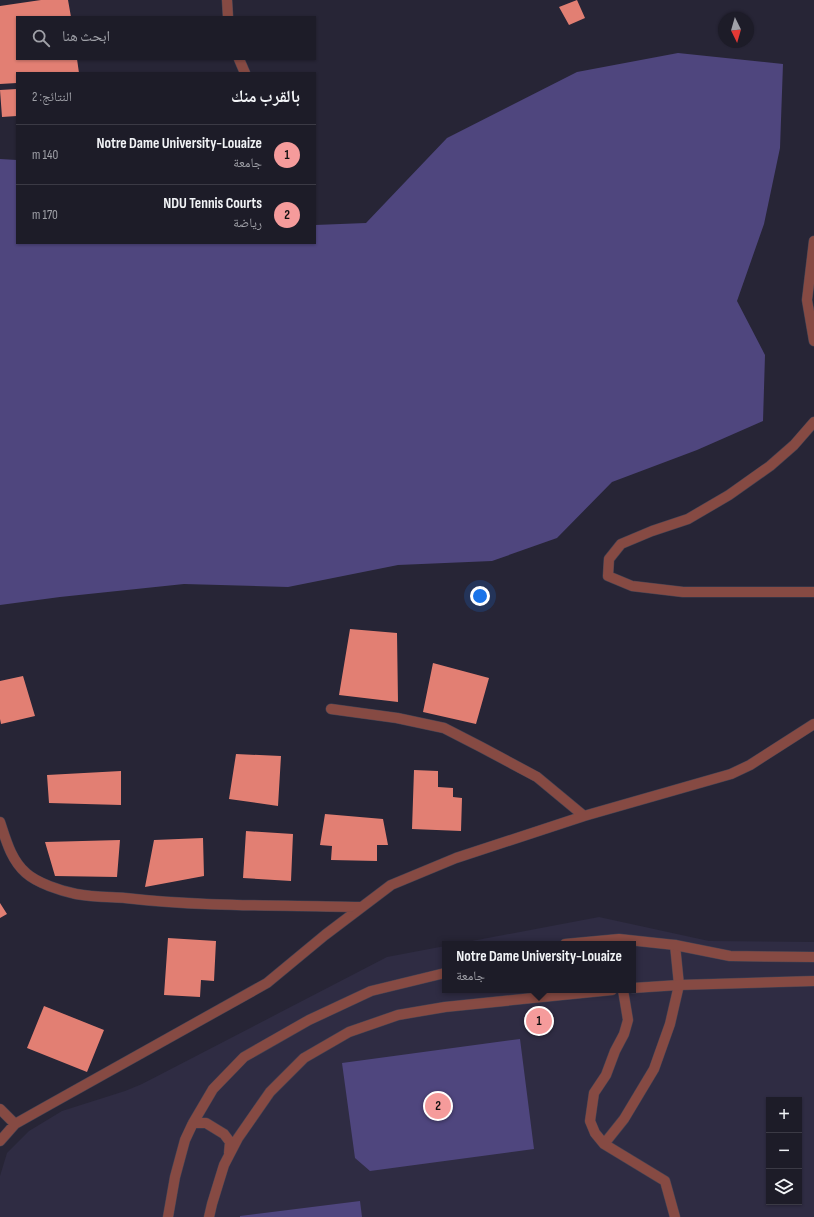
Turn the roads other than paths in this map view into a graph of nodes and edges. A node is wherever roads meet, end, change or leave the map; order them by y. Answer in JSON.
{"nodes":[{"id":1,"x":227,"y":0,"type":"edge"},
{"id":2,"x":228,"y":16,"type":"edge"},
{"id":3,"x":239,"y":60,"type":"edge"},
{"id":4,"x":245,"y":72,"type":"edge"},
{"id":5,"x":814,"y":240,"type":"edge"},
{"id":6,"x":814,"y":341,"type":"edge"},
{"id":7,"x":814,"y":422,"type":"edge"},
{"id":8,"x":814,"y":592,"type":"edge"},
{"id":9,"x":331,"y":709,"type":"dead end"},
{"id":10,"x":814,"y":724,"type":"edge"},
{"id":11,"x":584,"y":816,"type":"junction"},
{"id":12,"x":0,"y":822,"type":"edge"},
{"id":13,"x":361,"y":907,"type":"junction"},
{"id":14,"x":636,"y":942,"type":"edge"},
{"id":15,"x":676,"y":945,"type":"junction"},
{"id":16,"x":814,"y":957,"type":"edge"},
{"id":17,"x":442,"y":974,"type":"edge"},
{"id":18,"x":814,"y":981,"type":"edge"},
{"id":19,"x":680,"y":985,"type":"junction"},
{"id":20,"x":636,"y":988,"type":"edge"},
{"id":21,"x":583,"y":993,"type":"edge"},
{"id":22,"x":624,"y":993,"type":"edge"},
{"id":23,"x":0,"y":1109,"type":"edge"},
{"id":24,"x":193,"y":1123,"type":"junction"},
{"id":25,"x":16,"y":1124,"type":"junction"},
{"id":26,"x":0,"y":1141,"type":"edge"},
{"id":27,"x":604,"y":1144,"type":"junction"},
{"id":28,"x":229,"y":1155,"type":"junction"},
{"id":29,"x":168,"y":1217,"type":"edge"},
{"id":30,"x":209,"y":1217,"type":"edge"},
{"id":31,"x":674,"y":1217,"type":"edge"}],
"edges":[{"from":1,"to":2,"type":"street"},
{"from":3,"to":4,"type":"street"},
{"from":5,"to":6,"type":"street"},
{"from":7,"to":8,"type":"street"},
{"from":9,"to":11,"type":"street"},
{"from":10,"to":11,"type":"street"},
{"from":11,"to":13,"type":"street"},
{"from":12,"to":13,"type":"street"},
{"from":13,"to":25,"type":"street"},
{"from":14,"to":15,"type":"street"},
{"from":15,"to":16,"type":"street"},
{"from":15,"to":19,"type":"street"},
{"from":17,"to":24,"type":"street"},
{"from":18,"to":19,"type":"street"},
{"from":19,"to":20,"type":"street"},
{"from":19,"to":27,"type":"street"},
{"from":21,"to":28,"type":"street"},
{"from":22,"to":27,"type":"street"},
{"from":23,"to":25,"type":"street"},
{"from":24,"to":28,"type":"street"},
{"from":24,"to":29,"type":"street"},
{"from":25,"to":26,"type":"street"},
{"from":27,"to":31,"type":"street"},
{"from":28,"to":30,"type":"street"}]}
